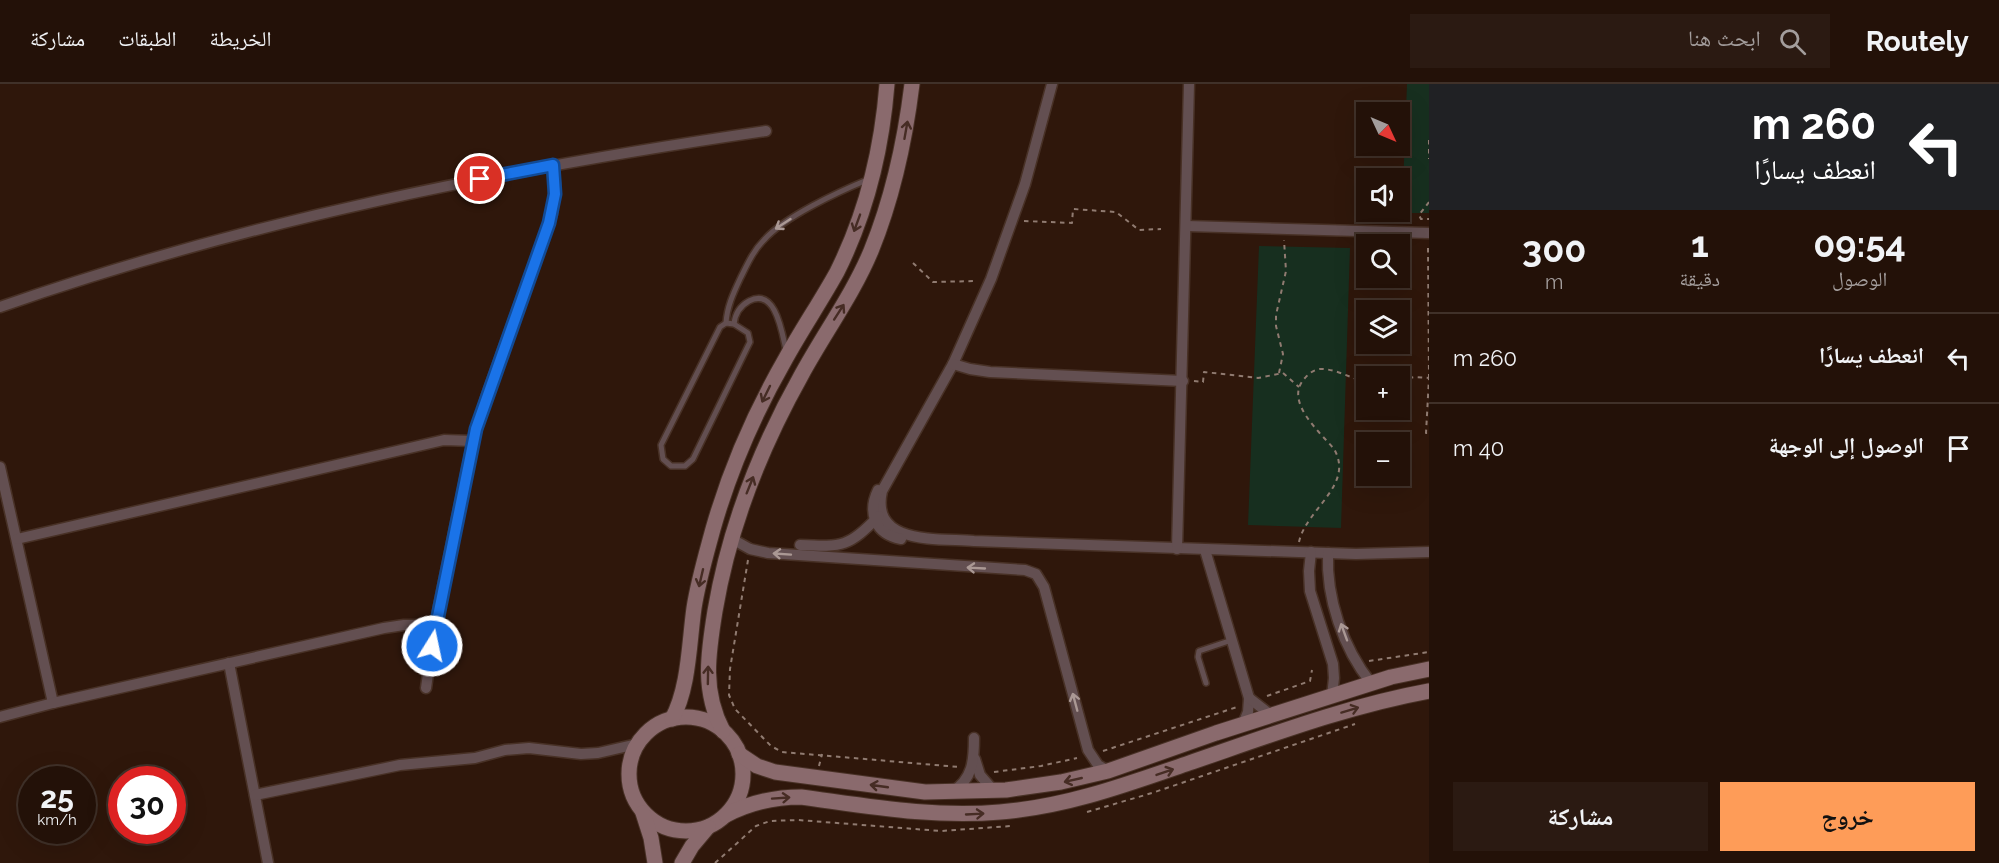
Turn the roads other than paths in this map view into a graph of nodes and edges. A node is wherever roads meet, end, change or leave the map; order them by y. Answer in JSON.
{"nodes":[{"id":1,"x":888,"y":84,"type":"edge"},
{"id":2,"x":912,"y":84,"type":"edge"},
{"id":3,"x":1189,"y":84,"type":"edge"},
{"id":4,"x":1051,"y":85,"type":"edge"},
{"id":5,"x":766,"y":130,"type":"dead end"},
{"id":6,"x":553,"y":165,"type":"junction"},
{"id":7,"x":872,"y":178,"type":"junction"},
{"id":8,"x":1187,"y":226,"type":"junction"},
{"id":9,"x":1429,"y":233,"type":"edge"},
{"id":10,"x":0,"y":307,"type":"edge"},
{"id":11,"x":726,"y":323,"type":"junction"},
{"id":12,"x":734,"y":324,"type":"junction"},
{"id":13,"x":787,"y":355,"type":"junction"},
{"id":14,"x":953,"y":364,"type":"junction"},
{"id":15,"x":1183,"y":381,"type":"junction"},
{"id":16,"x":473,"y":441,"type":"junction"},
{"id":17,"x":0,"y":467,"type":"edge"},
{"id":18,"x":878,"y":517,"type":"junction"},
{"id":19,"x":711,"y":538,"type":"junction"},
{"id":20,"x":17,"y":539,"type":"junction"},
{"id":21,"x":731,"y":541,"type":"junction"},
{"id":22,"x":800,"y":545,"type":"dead end"},
{"id":23,"x":1177,"y":549,"type":"junction"},
{"id":24,"x":1205,"y":550,"type":"junction"},
{"id":25,"x":1311,"y":552,"type":"junction"},
{"id":26,"x":1429,"y":552,"type":"edge"},
{"id":27,"x":1328,"y":553,"type":"junction"},
{"id":28,"x":1333,"y":603,"type":"junction"},
{"id":29,"x":1315,"y":610,"type":"junction"},
{"id":30,"x":435,"y":625,"type":"junction"},
{"id":31,"x":1232,"y":640,"type":"junction"},
{"id":32,"x":229,"y":663,"type":"junction"},
{"id":33,"x":1429,"y":669,"type":"edge"},
{"id":34,"x":1206,"y":683,"type":"dead end"},
{"id":35,"x":1371,"y":683,"type":"junction"},
{"id":36,"x":426,"y":688,"type":"dead end"},
{"id":37,"x":1429,"y":691,"type":"edge"},
{"id":38,"x":1332,"y":696,"type":"junction"},
{"id":39,"x":1249,"y":701,"type":"junction"},
{"id":40,"x":52,"y":703,"type":"junction"},
{"id":41,"x":1270,"y":715,"type":"junction"},
{"id":42,"x":0,"y":717,"type":"edge"},
{"id":43,"x":672,"y":719,"type":"junction"},
{"id":44,"x":1243,"y":724,"type":"junction"},
{"id":45,"x":723,"y":731,"type":"junction"},
{"id":46,"x":974,"y":738,"type":"dead end"},
{"id":47,"x":637,"y":744,"type":"junction"},
{"id":48,"x":739,"y":754,"type":"junction"},
{"id":49,"x":974,"y":756,"type":"junction"},
{"id":50,"x":1108,"y":771,"type":"junction"},
{"id":51,"x":993,"y":790,"type":"junction"},
{"id":52,"x":952,"y":792,"type":"junction"},
{"id":53,"x":255,"y":795,"type":"junction"},
{"id":54,"x":643,"y":813,"type":"junction"},
{"id":55,"x":726,"y":815,"type":"junction"},
{"id":56,"x":709,"y":826,"type":"junction"},
{"id":57,"x":268,"y":863,"type":"edge"},
{"id":58,"x":655,"y":863,"type":"edge"},
{"id":59,"x":682,"y":863,"type":"edge"}],
"edges":[{"from":1,"to":7,"type":"street"},
{"from":21,"to":2,"type":"street","one_way":true},
{"from":3,"to":8,"type":"street"},
{"from":4,"to":14,"type":"street"},
{"from":5,"to":6,"type":"street"},
{"from":6,"to":10,"type":"street"},
{"from":6,"to":16,"type":"street"},
{"from":7,"to":11,"type":"lane","one_way":true},
{"from":7,"to":13,"type":"street","one_way":true},
{"from":8,"to":9,"type":"street"},
{"from":8,"to":15,"type":"street"},
{"from":11,"to":12,"type":"lane"},
{"from":11,"to":12,"type":"lane"},
{"from":12,"to":13,"type":"lane"},
{"from":13,"to":19,"type":"street","one_way":true},
{"from":14,"to":15,"type":"street"},
{"from":14,"to":18,"type":"street"},
{"from":15,"to":23,"type":"street"},
{"from":16,"to":20,"type":"street"},
{"from":16,"to":30,"type":"street"},
{"from":17,"to":20,"type":"street"},
{"from":18,"to":22,"type":"street"},
{"from":18,"to":23,"type":"street"},
{"from":19,"to":21,"type":"street"},
{"from":19,"to":43,"type":"street","one_way":true},
{"from":20,"to":40,"type":"street"},
{"from":45,"to":21,"type":"street","one_way":true},
{"from":50,"to":21,"type":"street","one_way":true},
{"from":23,"to":24,"type":"street"},
{"from":24,"to":25,"type":"street"},
{"from":24,"to":31,"type":"street"},
{"from":25,"to":27,"type":"street"},
{"from":25,"to":29,"type":"street"},
{"from":26,"to":27,"type":"street"},
{"from":27,"to":28,"type":"street"},
{"from":28,"to":29,"type":"street"},
{"from":35,"to":28,"type":"street","one_way":true},
{"from":29,"to":38,"type":"street"},
{"from":30,"to":32,"type":"street"},
{"from":30,"to":36,"type":"street"},
{"from":31,"to":34,"type":"lane"},
{"from":31,"to":39,"type":"street"},
{"from":32,"to":40,"type":"street"},
{"from":32,"to":53,"type":"street"},
{"from":33,"to":35,"type":"street"},
{"from":35,"to":38,"type":"street"},
{"from":55,"to":37,"type":"street","one_way":true},
{"from":38,"to":41,"type":"street"},
{"from":39,"to":41,"type":"street"},
{"from":39,"to":44,"type":"street"},
{"from":40,"to":42,"type":"street"},
{"from":41,"to":44,"type":"street"},
{"from":43,"to":45,"type":"street"},
{"from":43,"to":47,"type":"street"},
{"from":44,"to":50,"type":"street"},
{"from":45,"to":48,"type":"street"},
{"from":46,"to":49,"type":"street"},
{"from":47,"to":53,"type":"street"},
{"from":47,"to":54,"type":"street"},
{"from":52,"to":48,"type":"street","one_way":true},
{"from":48,"to":55,"type":"street"},
{"from":49,"to":51,"type":"street"},
{"from":49,"to":52,"type":"street"},
{"from":50,"to":51,"type":"street","one_way":true},
{"from":51,"to":52,"type":"street"},
{"from":53,"to":57,"type":"street"},
{"from":54,"to":56,"type":"street"},
{"from":54,"to":58,"type":"street"},
{"from":55,"to":56,"type":"street"},
{"from":56,"to":59,"type":"street"}]}
